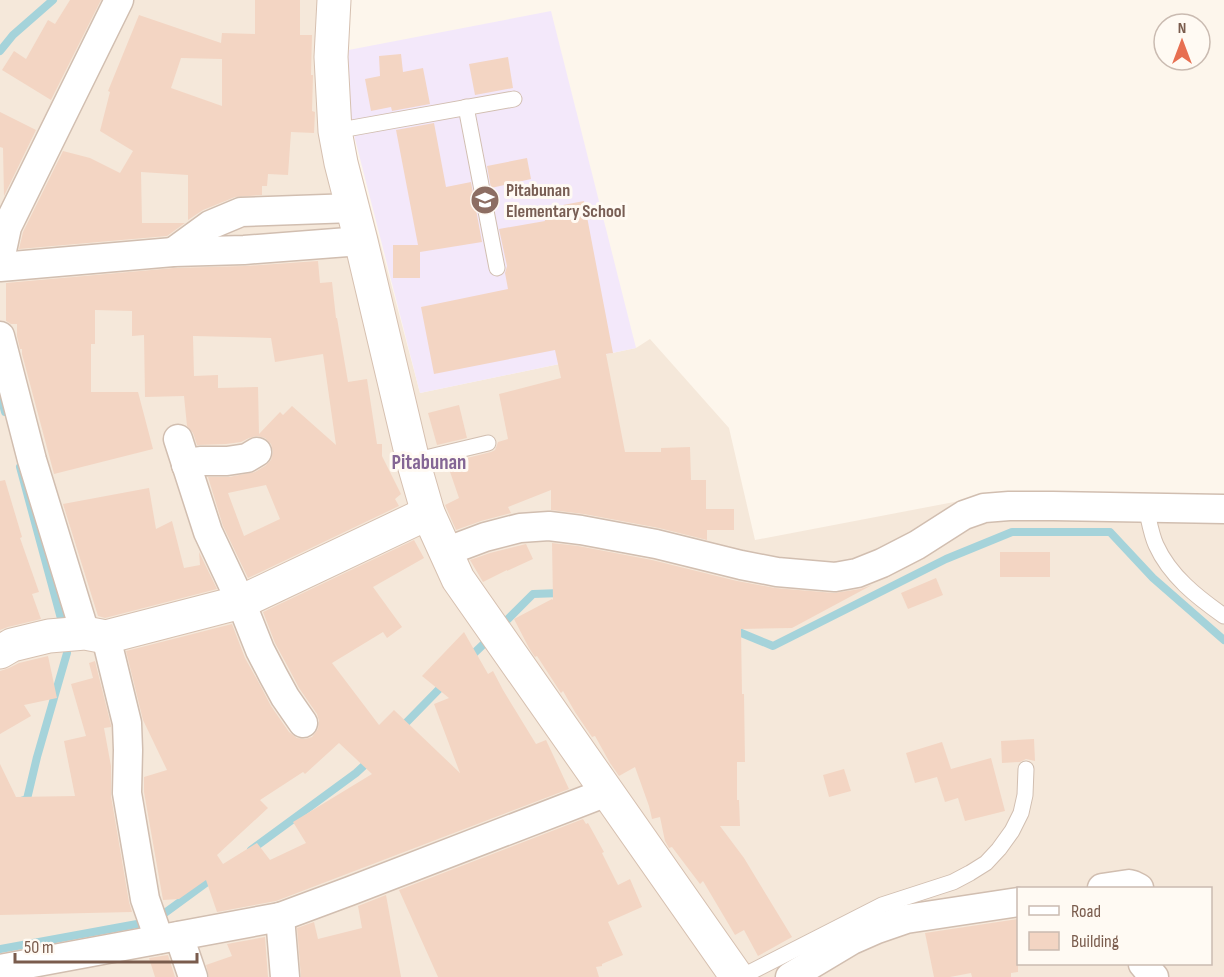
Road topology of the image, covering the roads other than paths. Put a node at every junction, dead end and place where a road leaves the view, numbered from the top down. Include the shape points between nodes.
1 (119, 0) edge
2 (334, 0) edge
3 (514, 99) dead end
4 (466, 107) junction
5 (335, 131) junction
6 (353, 208) junction
7 (3, 226) edge
8 (362, 241) junction
9 (173, 252) junction
10 (0, 260) edge
11 (0, 267) edge
12 (497, 267) dead end
13 (0, 336) edge
14 (488, 443) dead end
15 (257, 452) dead end
16 (413, 461) junction
17 (1146, 508) junction
18 (1224, 509) edge
19 (428, 513) junction
20 (451, 566) junction
21 (241, 602) junction
22 (1224, 616) edge
23 (77, 635) junction
24 (0, 652) edge
25 (303, 723) dead end
26 (1026, 769) dead end
27 (607, 792) junction
28 (1109, 887) edge
29 (1137, 887) edge
30 (1017, 902) edge
31 (280, 917) junction
32 (164, 934) junction
33 (1145, 965) edge
34 (12, 970) edge
35 (193, 977) edge
36 (285, 977) edge
37 (739, 977) edge
38 (790, 977) edge
39 (1154, 977) edge

1 - 7 street
2 - 5 street via 331,57
3 - 4 lane
4 - 5 lane
4 - 12 lane
5 - 6 street
6 - 8 street
6 - 9 street via 242,212 210,225
7 - 10 street
8 - 9 street
8 - 16 street
9 - 11 street
13 - 23 street
14 - 16 lane
15 - 21 street via 227,461 200,461 182,452 208,532
16 - 19 street
17 - 18 street
17 - 20 street via 984,508 964,515 882,563 835,576 777,572 656,544 549,526 485,537
17 - 22 lane via 1155,544 1176,577
19 - 20 street
19 - 21 street
20 - 27 street
21 - 23 street
21 - 25 street via 273,675
23 - 24 street via 12,645
23 - 32 street via 127,723 127,793 145,900
26 - 37 lane via 1021,813 986,863 953,882 882,905
27 - 31 street
27 - 37 street
28 - 29 street
30 - 38 street via 906,919 852,940
31 - 32 street
31 - 36 street
32 - 34 street
32 - 35 street
33 - 39 street

